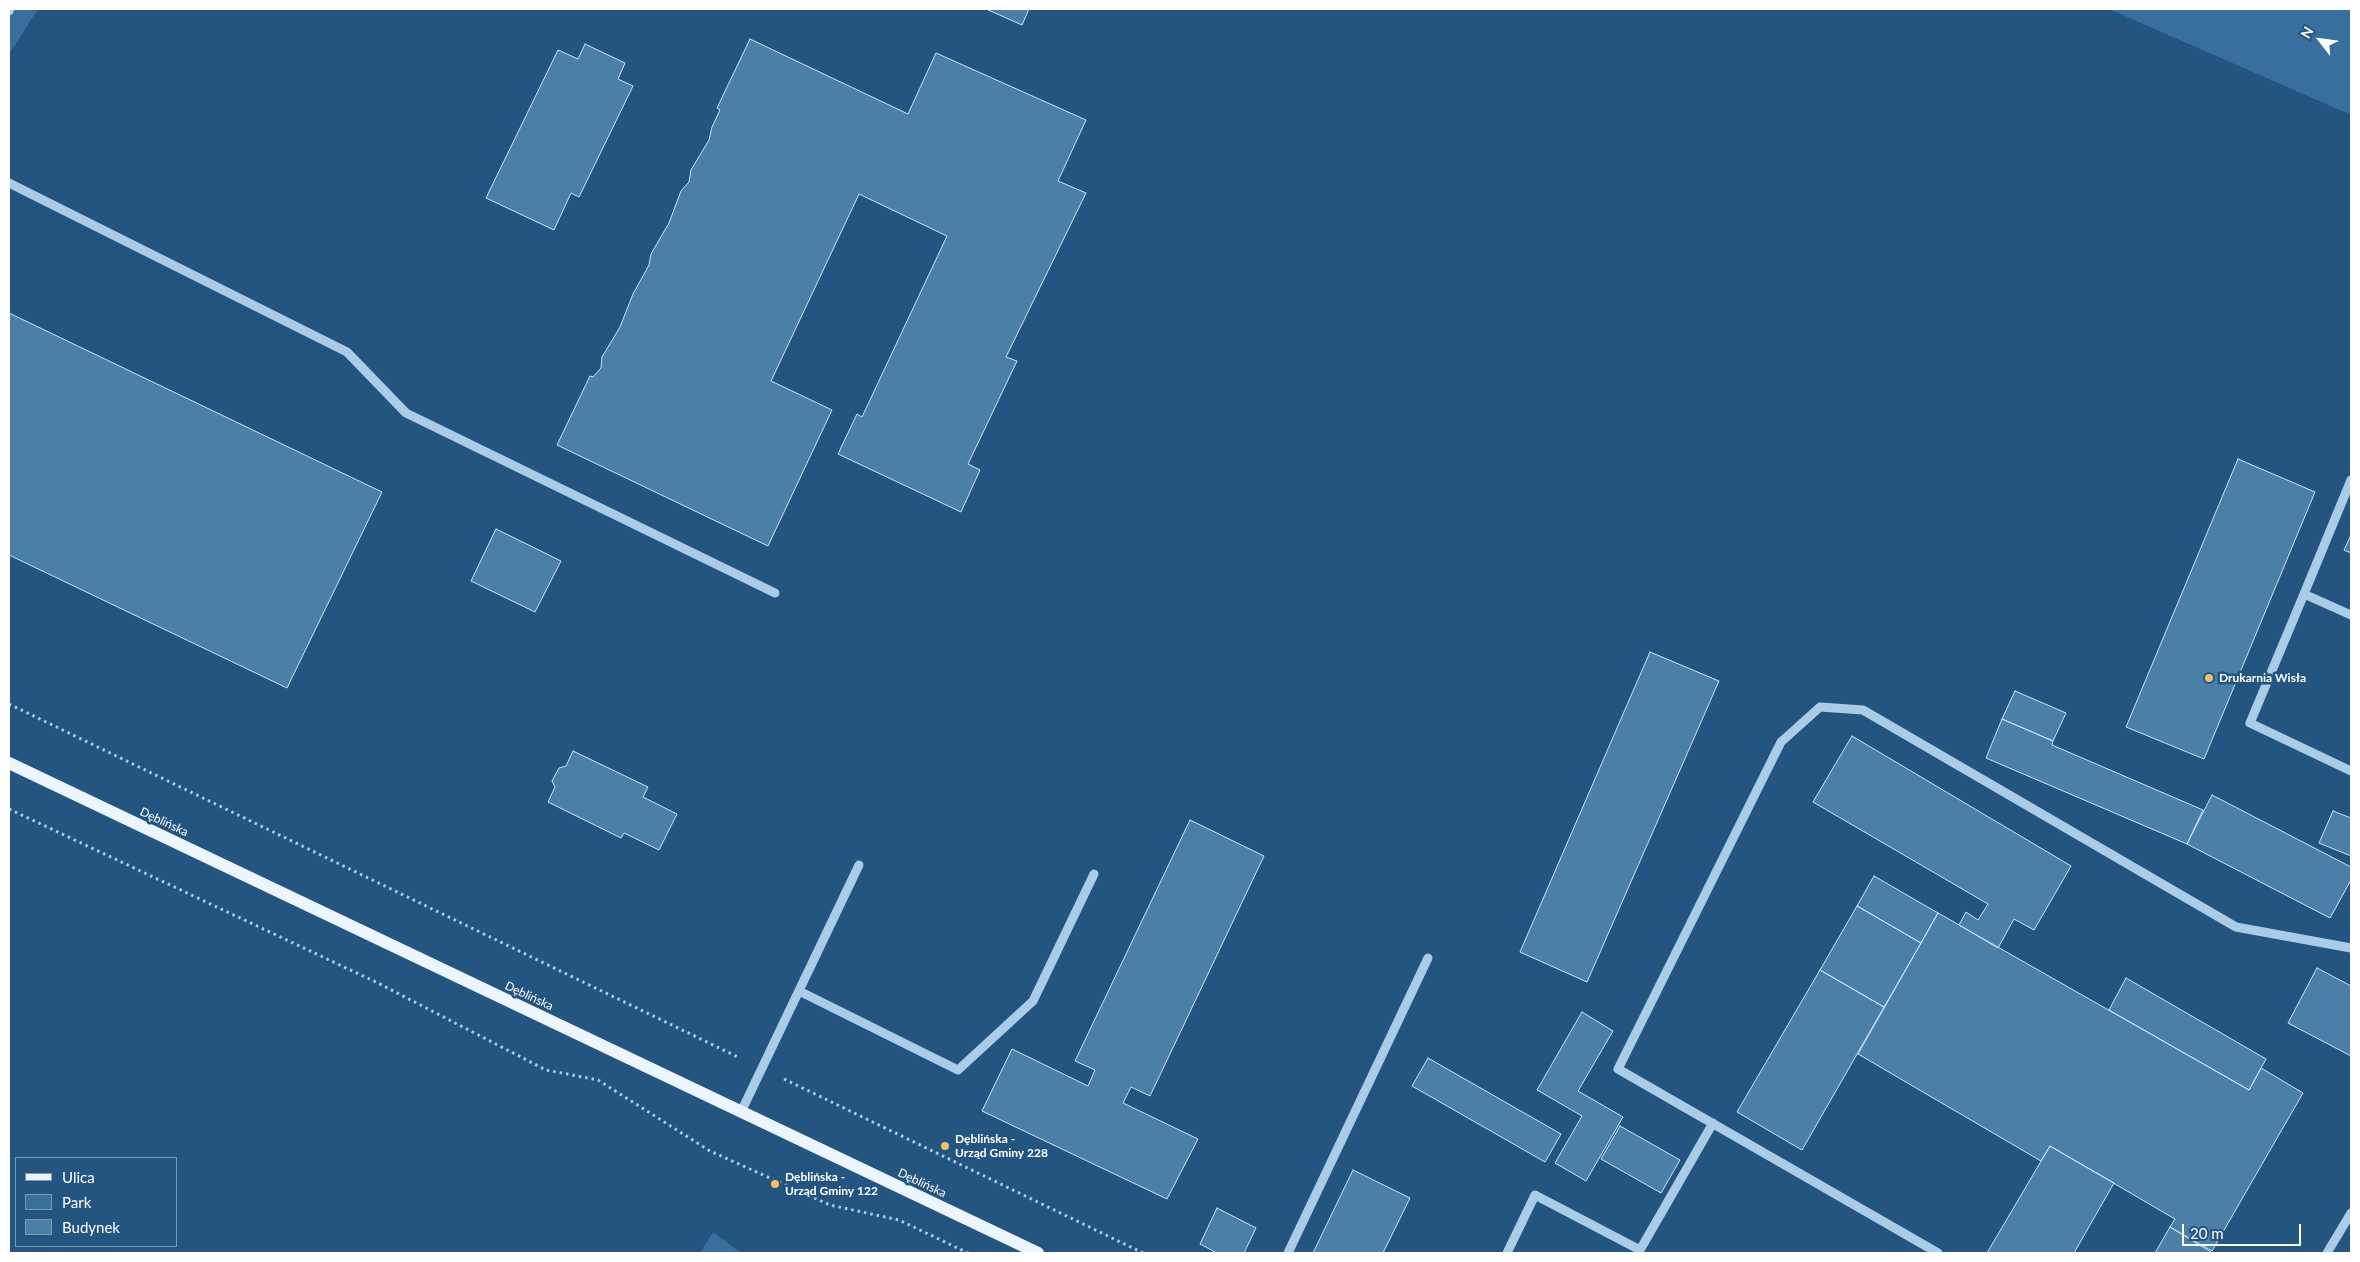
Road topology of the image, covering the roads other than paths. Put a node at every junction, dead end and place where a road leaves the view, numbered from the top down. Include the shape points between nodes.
1 (9, 183) edge
2 (2351, 480) edge
3 (775, 593) dead end
4 (2304, 594) junction
5 (2351, 615) edge
6 (9, 763) edge
7 (2351, 771) edge
8 (859, 865) dead end
9 (1094, 874) dead end
10 (2351, 948) edge
11 (1428, 958) dead end
12 (799, 991) junction
13 (741, 1112) junction
14 (1712, 1123) junction
15 (2351, 1213) edge
16 (1038, 1253) edge
17 (1288, 1253) edge
18 (1507, 1253) edge
19 (1938, 1253) edge
20 (2327, 1253) edge

1 - 3 lane via 347,352 406,413
2 - 4 lane
4 - 5 lane
4 - 7 lane via 2250,723
6 - 13 main road, Dęblińska
8 - 12 lane
9 - 12 lane via 1033,1001 958,1070
10 - 14 lane via 2236,927 1863,710 1820,707 1781,742 1618,1068
11 - 17 lane
12 - 13 lane
13 - 16 main road, Dęblińska
14 - 18 lane via 1640,1250 1535,1195
14 - 19 lane
15 - 20 lane

